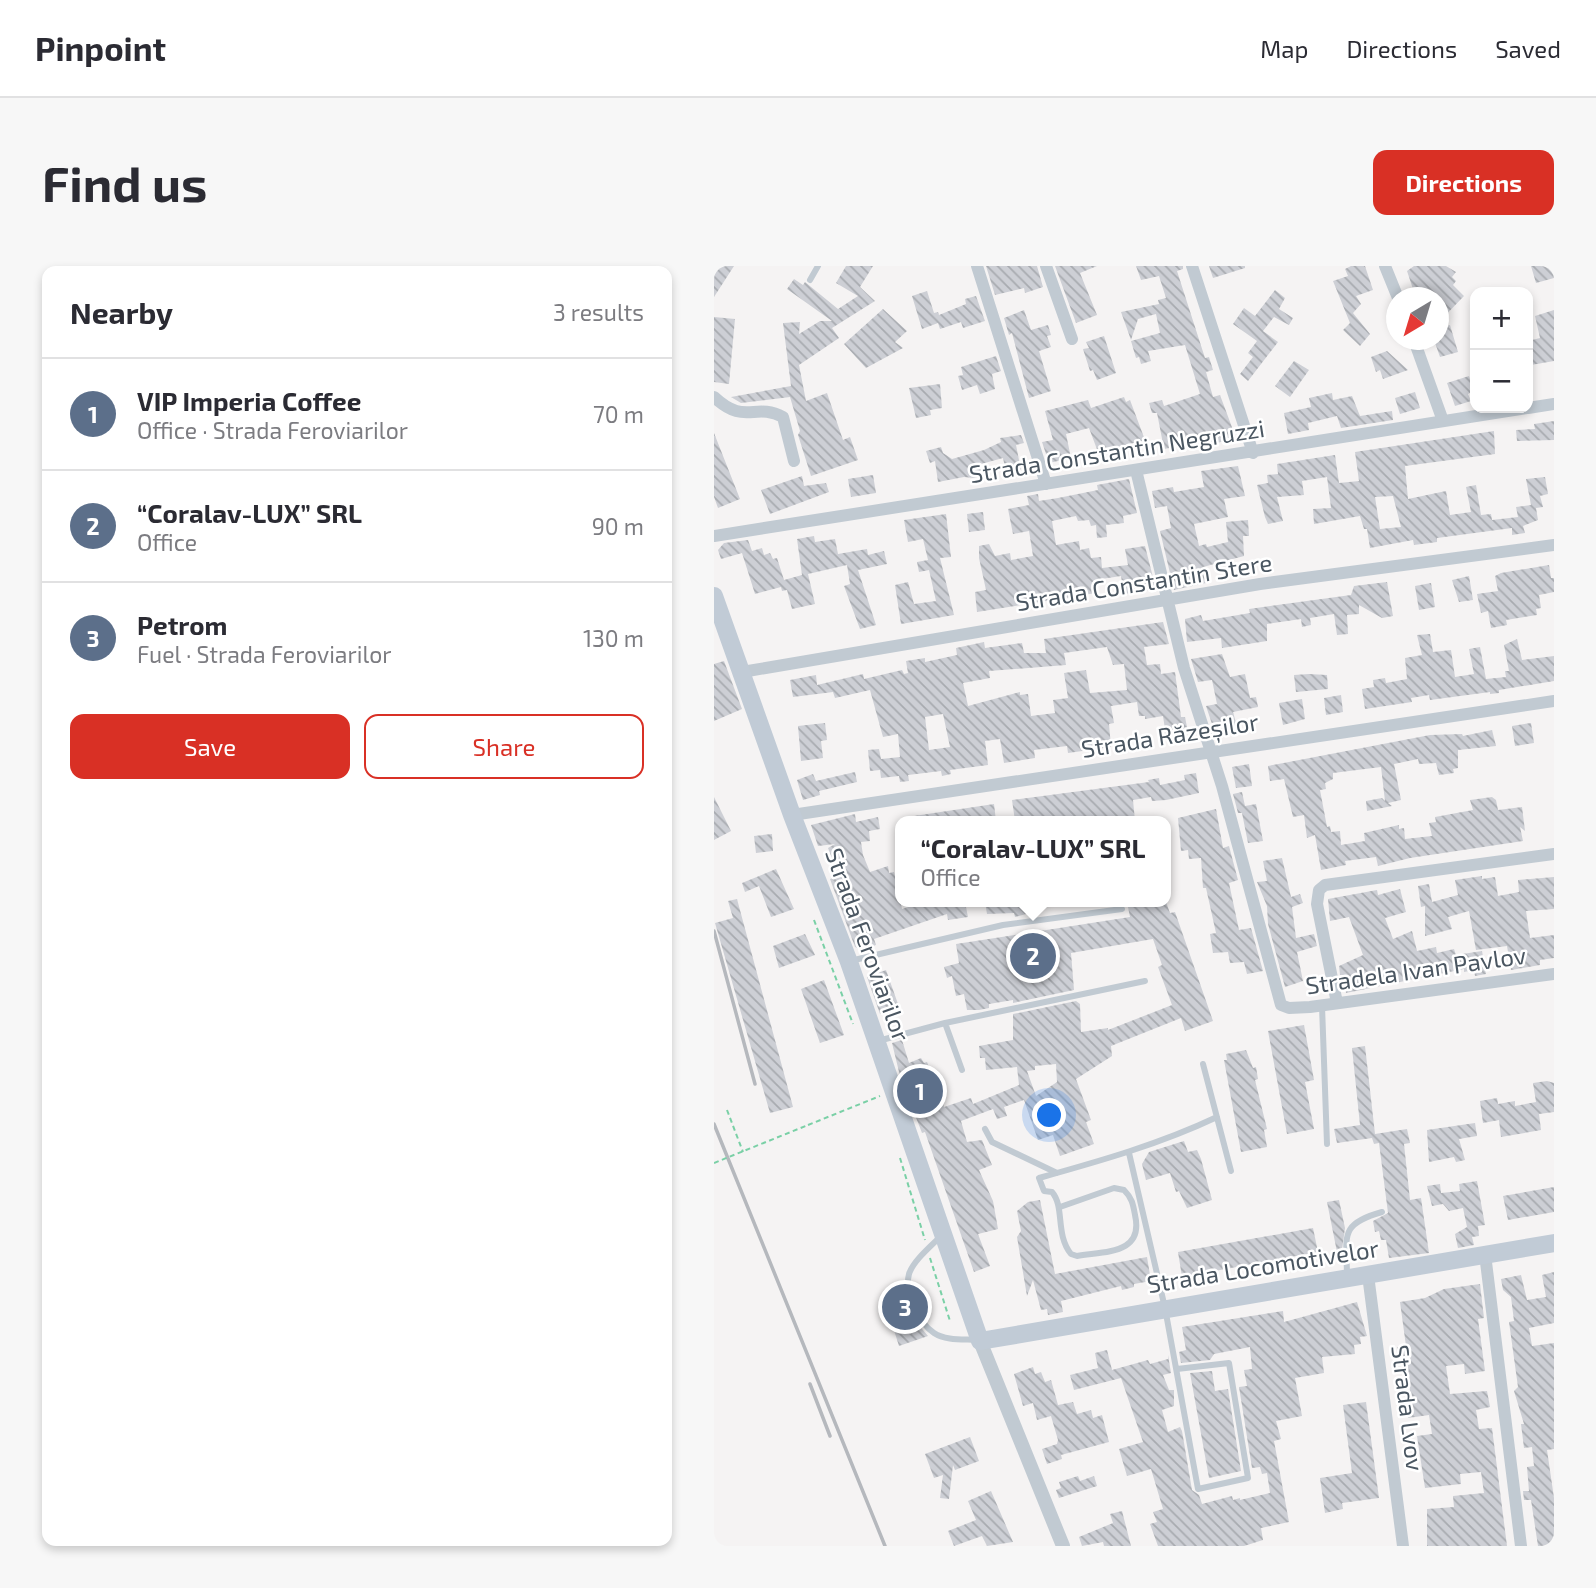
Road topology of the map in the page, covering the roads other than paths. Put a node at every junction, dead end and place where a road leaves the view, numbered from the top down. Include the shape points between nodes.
1 (818, 266) edge
2 (977, 266) edge
3 (1046, 266) edge
4 (1192, 266) edge
5 (1385, 266) edge
6 (810, 280) dead end
7 (1394, 287) edge
8 (1072, 339) dead end
9 (1418, 350) edge
10 (714, 397) edge
11 (1554, 404) edge
12 (1533, 407) edge
13 (1495, 413) edge
14 (1443, 421) junction
15 (1253, 453) junction
16 (794, 461) dead end
17 (1136, 470) junction
18 (1046, 484) junction
19 (714, 536) edge
20 (1554, 545) edge
21 (714, 596) edge
22 (1168, 599) junction
23 (742, 672) junction
24 (1554, 701) edge
25 (1210, 750) junction
26 (792, 815) junction
27 (1554, 854) edge
28 (1122, 909) dead end
29 (849, 961) junction
30 (1554, 974) edge
31 (1145, 981) dead end
32 (1337, 1003) junction
33 (1322, 1006) junction
34 (945, 1023) junction
35 (876, 1042) junction
36 (1203, 1064) dead end
37 (962, 1070) dead end
38 (1217, 1117) junction
39 (985, 1129) dead end
40 (1327, 1144) dead end
41 (1129, 1153) junction
42 (1231, 1171) dead end
43 (1057, 1173) junction
44 (1060, 1207) junction
45 (1382, 1212) dead end
46 (942, 1235) junction
47 (1554, 1243) edge
48 (1485, 1254) junction
49 (1368, 1275) junction
50 (1347, 1279) junction
51 (1166, 1308) junction
52 (980, 1340) junction
53 (1177, 1369) junction
54 (1063, 1546) edge
55 (1403, 1546) edge
56 (1521, 1546) edge

1 - 6 lane
2 - 18 street
3 - 8 street
4 - 15 street
5 - 7 street
9 - 14 street
10 - 16 street via 740,414 767,412 783,417
11 - 12 street, Strada Constantin Negruzzi
13 - 14 street, Strada Constantin Negruzzi
14 - 15 street, Strada Constantin Negruzzi
15 - 17 street, Strada Constantin Negruzzi
17 - 18 street, Strada Constantin Negruzzi
17 - 22 street
18 - 19 street, Strada Constantin Negruzzi
20 - 22 street, Strada Constantin Stere
21 - 23 main road, Strada Feroviarilor
22 - 23 street, Strada Constantin Stere
22 - 25 street
23 - 26 main road, Strada Feroviarilor
24 - 25 street, Strada Răzeșilor
25 - 26 street, Strada Răzeșilor
25 - 33 street, Stradela Ivan Pavlov via 1274,986 1284,1007
26 - 29 main road, Strada Feroviarilor
27 - 32 street via 1325,885 1317,904
28 - 29 lane via 1003,925
29 - 35 main road, Strada Feroviarilor
30 - 32 street, Stradela Ivan Pavlov
31 - 34 lane
32 - 33 street, Stradela Ivan Pavlov
33 - 40 lane
34 - 35 lane
34 - 37 lane
35 - 46 main road, Strada Feroviarilor
36 - 38 lane
38 - 41 lane
38 - 42 lane
39 - 43 lane via 992,1142
41 - 43 lane
41 - 51 lane
43 - 44 lane via 1039,1178 1044,1191 1052,1192
44 - 44 lane via 1114,1188 1124,1190 1132,1198 1138,1230 1124,1248 1077,1256 1067,1249 1057,1218
45 - 50 lane via 1359,1218 1347,1232
46 - 52 main road, Strada Feroviarilor
46 - 52 lane via 909,1273 909,1294 920,1318 934,1333 948,1339
47 - 48 main road, Strada Locomotivelor
48 - 49 main road, Strada Locomotivelor
48 - 56 street
49 - 50 main road, Strada Locomotivelor
49 - 55 street, Strada Lvov
50 - 51 main road, Strada Locomotivelor
51 - 52 main road, Strada Locomotivelor
51 - 53 lane
52 - 54 street, Strada Feroviarilor
53 - 53 lane via 1229,1363 1248,1478 1198,1489

